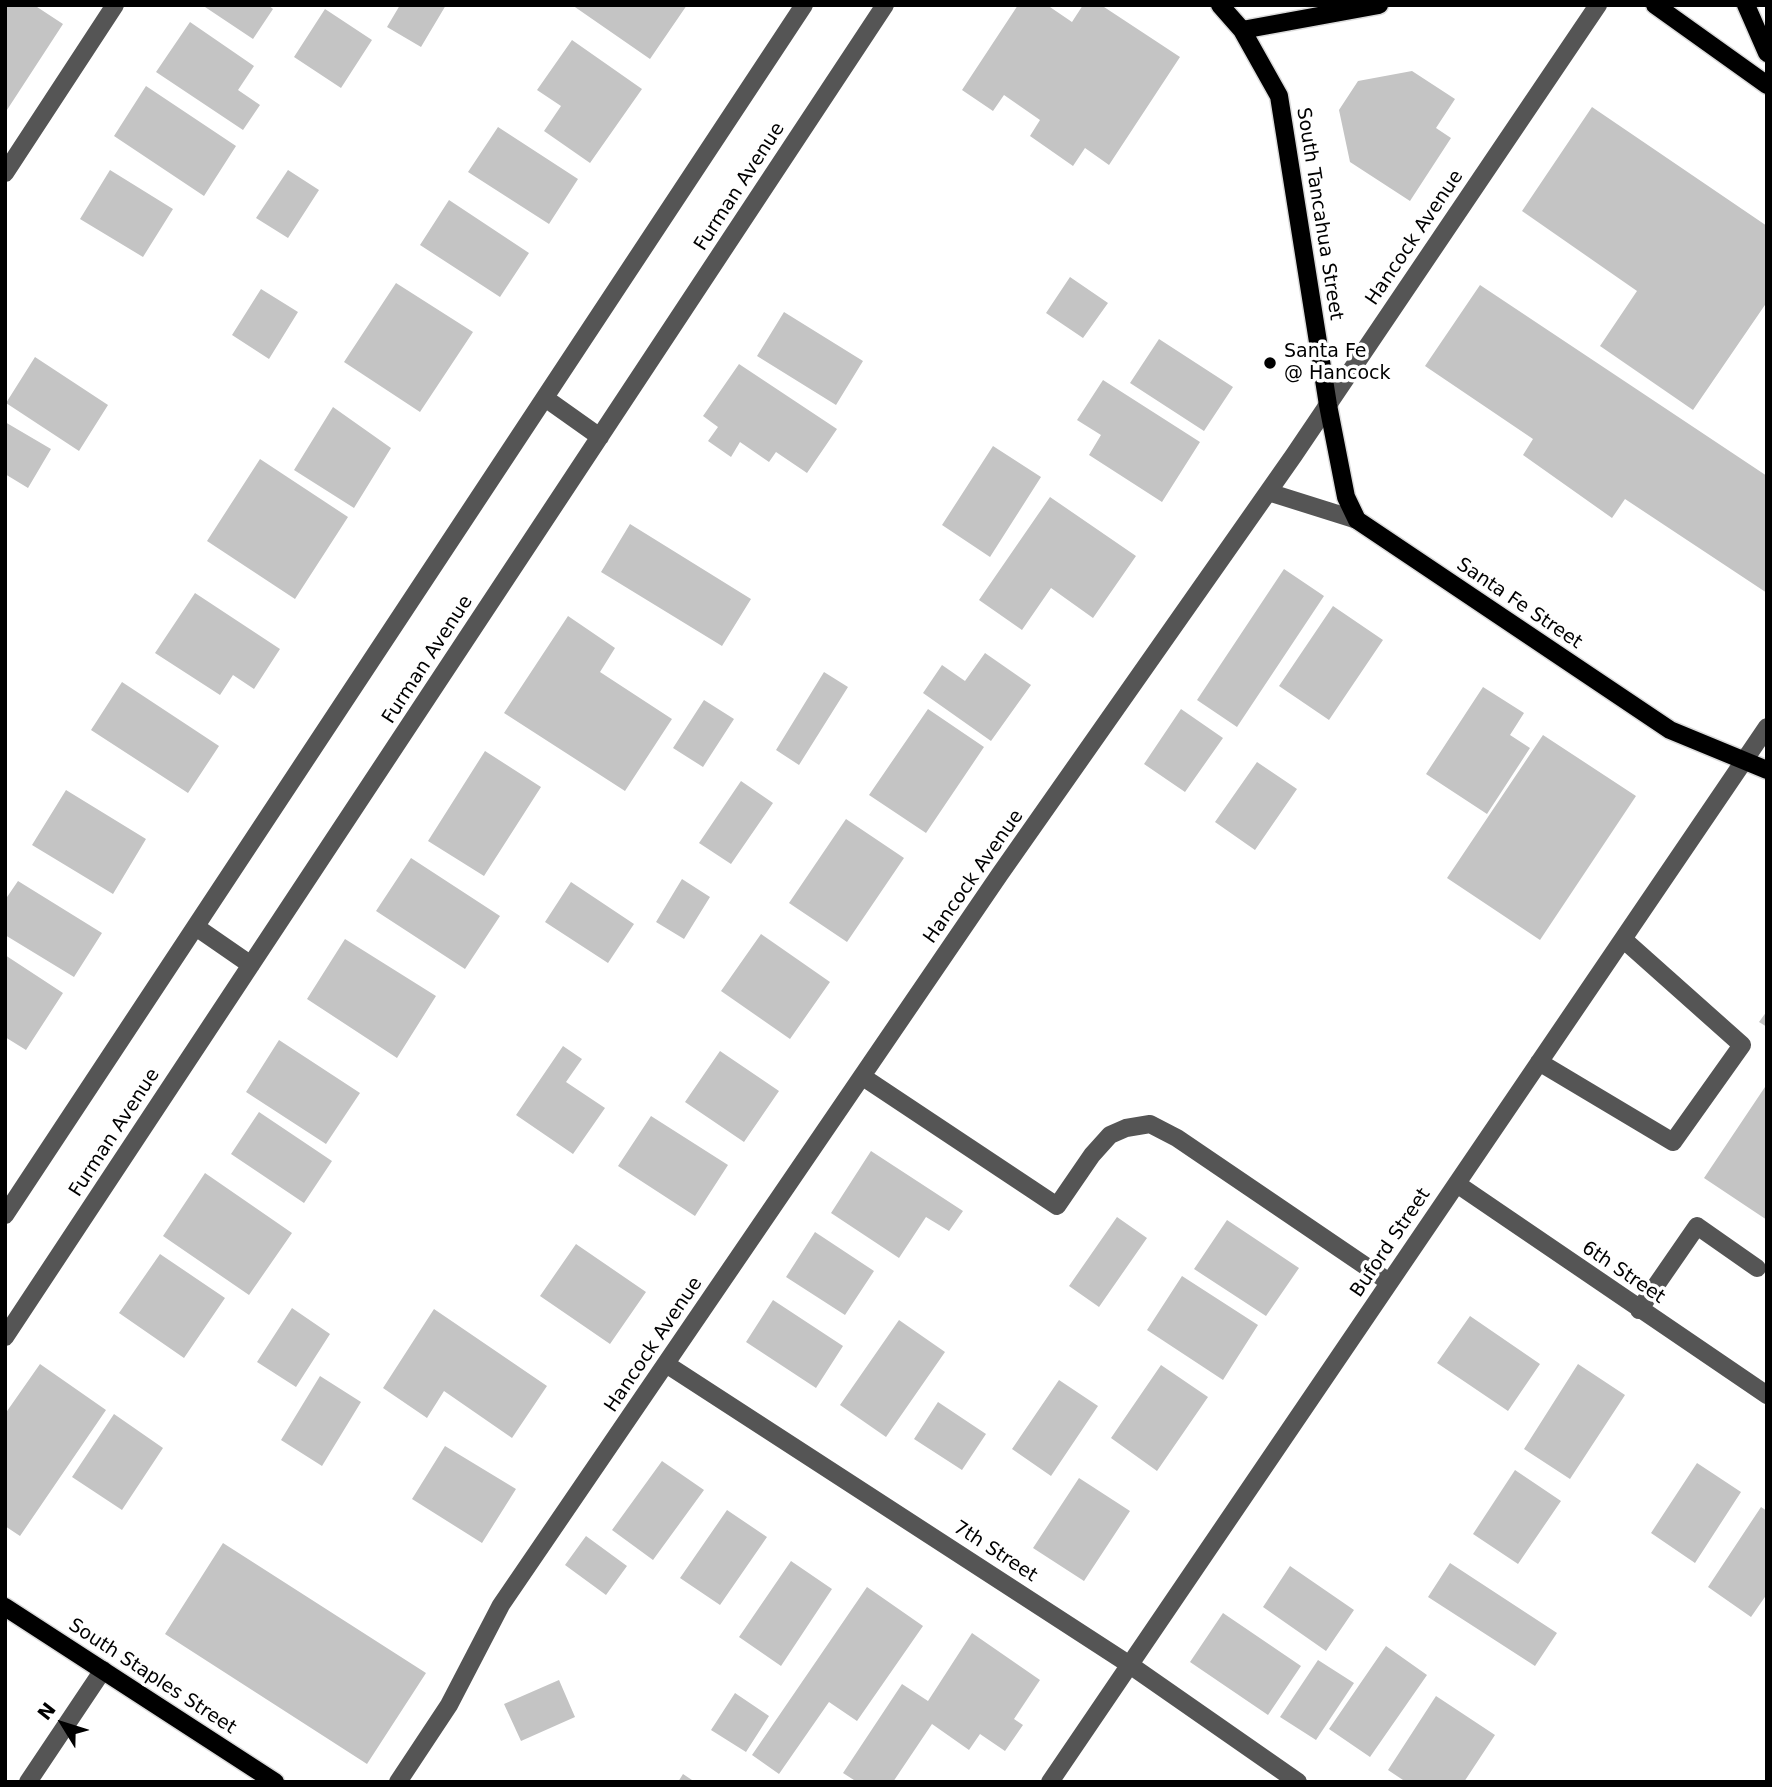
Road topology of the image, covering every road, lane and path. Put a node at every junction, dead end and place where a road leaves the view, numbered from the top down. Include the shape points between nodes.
1 (115, 5) edge
2 (804, 5) edge
3 (885, 5) edge
4 (1220, 5) edge
5 (1379, 5) edge
6 (1598, 5) edge
7 (1655, 5) edge
8 (1745, 5) edge
9 (1242, 30) junction
10 (1767, 53) edge
11 (1767, 85) edge
12 (5, 173) edge
13 (545, 398) junction
14 (1328, 405) junction
15 (600, 437) junction
16 (1268, 492) junction
17 (1357, 520) junction
18 (1767, 727) edge
19 (1743, 762) junction
20 (1767, 770) edge
21 (195, 927) junction
22 (1623, 939) junction
23 (251, 965) junction
24 (1539, 1062) junction
25 (863, 1077) junction
26 (1457, 1184) junction
27 (5, 1216) edge
28 (1757, 1268) dead end
29 (1389, 1282) junction
30 (1639, 1310) junction
31 (5, 1337) edge
32 (666, 1364) junction
33 (1767, 1395) edge
34 (5, 1607) edge
35 (1130, 1665) junction
36 (103, 1670) junction
37 (28, 1782) edge
38 (275, 1782) edge
39 (398, 1782) edge
40 (1050, 1782) edge
41 (1297, 1782) edge

1 - 12 street
2 - 13 street
3 - 15 street, Furman Avenue
4 - 9 main road, South Tancahua Street
5 - 9 main road
6 - 14 street, Hancock Avenue
7 - 11 main road
8 - 10 main road
9 - 14 main road, South Tancahua Street via 1279,96
13 - 15 street
13 - 21 street
14 - 16 street, Hancock Avenue
14 - 17 main road via 1346,497
15 - 23 street, Furman Avenue
16 - 17 street
16 - 25 street, Hancock Avenue
17 - 19 main road, Santa Fe Street via 1670,730
18 - 19 street, Buford Street
19 - 20 main road, Santa Fe Street
19 - 22 street, Buford Street
21 - 23 street
21 - 27 street
22 - 24 street, Buford Street
22 - 24 street via 1742,1045 1673,1142
23 - 31 street, Furman Avenue
24 - 26 street, Buford Street
25 - 29 street via 1057,1206 1110,1135 1150,1124
25 - 32 street, Hancock Avenue
26 - 29 street, Buford Street
26 - 30 street, 6th Street
28 - 30 street via 1697,1226
29 - 35 street, Buford Street
30 - 33 street, 6th Street
32 - 35 street, 7th Street
32 - 39 street, Hancock Avenue via 501,1605 449,1705
34 - 36 main road, South Staples Street
35 - 40 street, Buford Street
35 - 41 street, 7th Street
36 - 37 street
36 - 38 main road, South Staples Street

